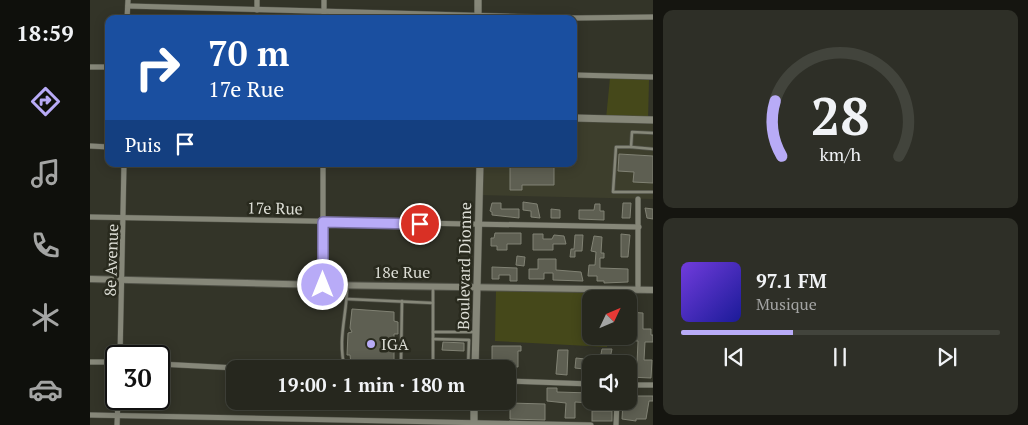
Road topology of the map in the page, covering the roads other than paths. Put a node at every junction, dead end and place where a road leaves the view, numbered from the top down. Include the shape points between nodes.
1 (191, 0) edge
2 (257, 0) edge
3 (324, 0) edge
4 (478, 0) edge
5 (128, 3) edge
6 (191, 7) junction
7 (257, 10) junction
8 (324, 12) junction
9 (416, 15) edge
10 (478, 15) edge
11 (653, 17) edge
12 (577, 18) edge
13 (90, 66) edge
14 (105, 67) edge
15 (577, 75) edge
16 (653, 77) edge
17 (577, 118) edge
18 (653, 120) edge
19 (653, 133) edge
20 (90, 146) edge
21 (105, 147) edge
22 (631, 147) junction
23 (653, 148) edge
24 (124, 167) edge
25 (323, 167) edge
26 (480, 167) edge
27 (653, 192) edge
28 (638, 199) dead end
29 (90, 217) edge
30 (125, 218) junction
31 (323, 222) junction
32 (479, 224) junction
33 (639, 227) junction
34 (90, 279) edge
35 (123, 280) junction
36 (323, 285) junction
37 (347, 286) junction
38 (434, 286) junction
39 (478, 287) junction
40 (638, 290) junction
41 (653, 290) edge
42 (347, 299) junction
43 (402, 301) junction
44 (433, 303) junction
45 (433, 332) junction
46 (476, 332) junction
47 (433, 339) junction
48 (120, 345) edge
49 (344, 360) edge
50 (401, 360) edge
51 (433, 360) edge
52 (468, 360) edge
53 (475, 360) edge
54 (90, 362) edge
55 (105, 362) edge
56 (170, 365) edge
57 (226, 367) edge
58 (516, 381) edge
59 (582, 384) edge
60 (637, 385) edge
61 (653, 385) edge
62 (118, 410) edge
63 (474, 410) edge
64 (617, 410) edge
65 (90, 415) edge
66 (118, 416) junction
67 (474, 424) edge
68 (117, 425) edge
69 (590, 425) edge
70 (616, 425) edge

1 - 6 street
2 - 7 street
3 - 8 street
4 - 10 main road
5 - 6 street
6 - 7 street
7 - 8 street
8 - 9 street
11 - 12 street
13 - 14 street
15 - 16 street
17 - 18 main road
19 - 22 lane via 632,132
20 - 21 street
22 - 23 lane
22 - 27 lane via 616,147 613,192
24 - 30 street, 8e Avenue
25 - 31 street
26 - 32 main road, Boulevard Dionne
28 - 33 street
29 - 30 street, 17e Rue
30 - 31 street, 17e Rue
30 - 35 street, 8e Avenue
31 - 32 street, 17e Rue
31 - 36 street
32 - 33 street, 17e Rue
32 - 39 main road, Boulevard Dionne
33 - 40 street
34 - 35 street, 18e Rue
35 - 36 street, 18e Rue
35 - 48 street, 8e Avenue
36 - 37 street, 18e Rue
37 - 38 street, 18e Rue
37 - 42 lane
38 - 39 street, 18e Rue
38 - 44 lane
39 - 40 street, 18e Rue
39 - 46 main road, Boulevard Dionne
40 - 41 street, 18e Rue
42 - 43 lane
42 - 49 lane via 341,335
43 - 44 lane
43 - 50 lane
44 - 45 lane
45 - 46 lane
45 - 47 lane
46 - 53 main road, Boulevard Dionne
47 - 51 lane
47 - 52 lane via 469,340
54 - 55 street
56 - 57 street
58 - 59 street
60 - 61 street
62 - 66 street
63 - 67 main road
64 - 70 street
65 - 66 street
66 - 67 street
66 - 68 street
67 - 69 street

